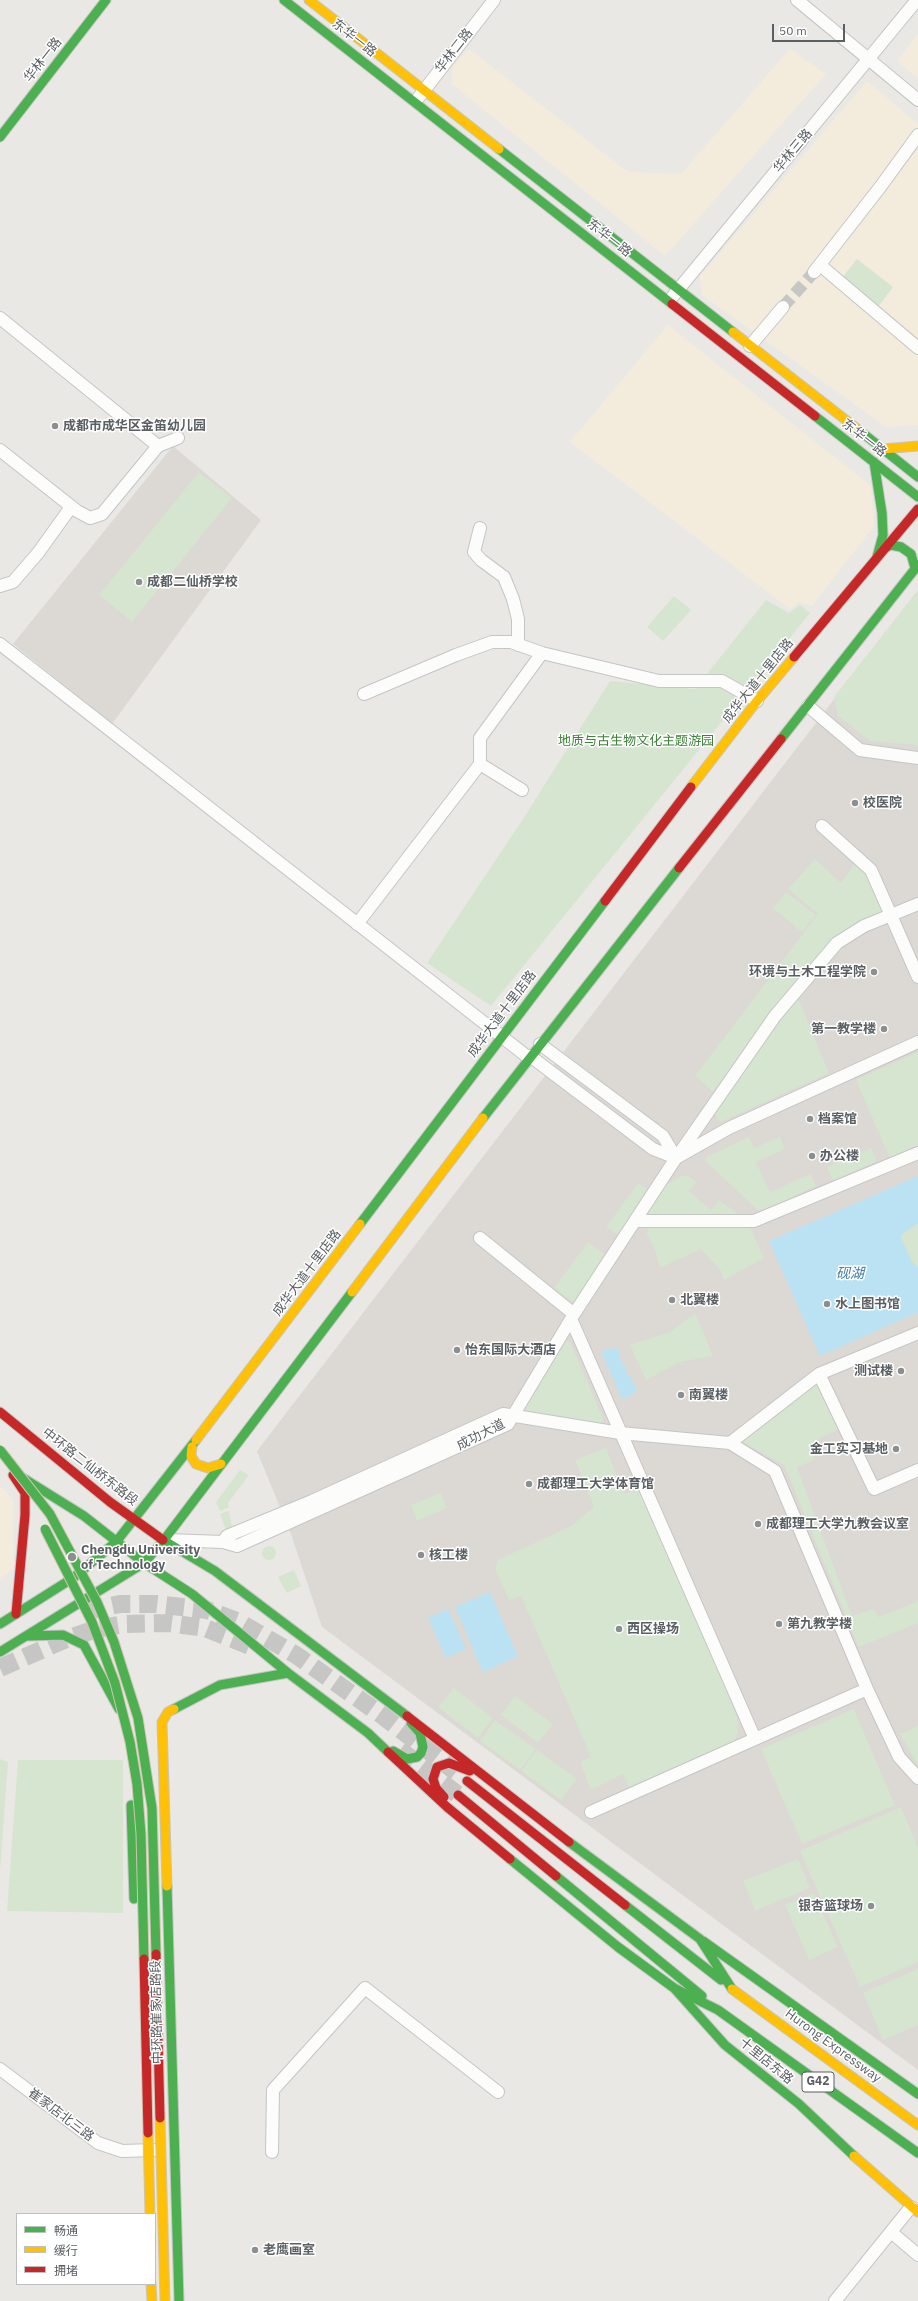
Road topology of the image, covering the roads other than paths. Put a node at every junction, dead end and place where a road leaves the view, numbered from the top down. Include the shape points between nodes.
1 (106, 0) edge
2 (284, 0) edge
3 (309, 0) edge
4 (494, 0) edge
5 (796, 0) edge
6 (917, 0) edge
7 (870, 59) junction
8 (424, 90) junction
9 (918, 100) edge
10 (415, 102) junction
11 (918, 135) edge
12 (0, 136) edge
13 (678, 289) junction
14 (669, 302) junction
15 (783, 307) tunnel mouth
16 (0, 318) edge
17 (750, 346) junction
18 (918, 348) edge
19 (178, 438) dead end
20 (158, 446) junction
21 (918, 446) edge
22 (883, 449) junction
23 (0, 450) edge
24 (874, 462) junction
25 (918, 477) edge
26 (918, 497) edge
27 (72, 507) junction
28 (918, 509) edge
29 (480, 528) dead end
30 (885, 548) junction
31 (877, 556) junction
32 (917, 566) edge
33 (0, 586) edge
34 (0, 644) edge
35 (518, 645) junction
36 (542, 653) junction
37 (364, 694) dead end
38 (757, 701) junction
39 (808, 706) junction
40 (918, 758) edge
41 (480, 764) junction
42 (522, 790) dead end
43 (822, 826) dead end
44 (918, 904) edge
45 (890, 915) junction
46 (357, 924) junction
47 (918, 977) edge
48 (500, 1037) junction
49 (918, 1042) edge
50 (540, 1044) junction
51 (530, 1057) junction
52 (918, 1153) edge
53 (676, 1158) junction
54 (635, 1221) junction
55 (480, 1238) dead end
56 (572, 1316) junction
57 (918, 1333) edge
58 (819, 1374) junction
59 (0, 1412) edge
60 (512, 1416) junction
61 (620, 1433) junction
62 (730, 1443) junction
63 (192, 1447) junction
64 (0, 1450) edge
65 (221, 1464) junction
66 (4, 1467) edge
67 (918, 1470) edge
68 (136, 1519) junction
69 (164, 1540) junction
70 (116, 1542) junction
71 (144, 1562) junction
72 (16, 1614) junction
73 (0, 1624) edge
74 (29, 1636) junction
75 (0, 1652) edge
76 (288, 1673) junction
77 (867, 1689) junction
78 (396, 1707) junction
79 (368, 1733) junction
80 (755, 1739) junction
81 (918, 1778) edge
82 (467, 1781) dead end
83 (498, 1786) junction
84 (458, 1795) tunnel mouth
85 (591, 1812) dead end
86 (467, 1823) junction
87 (700, 1939) junction
88 (674, 1988) junction
89 (732, 1989) junction
90 (718, 2010) junction
91 (0, 2069) edge
92 (498, 2092) dead end
93 (918, 2094) edge
94 (918, 2125) edge
95 (174, 2148) junction
96 (141, 2151) junction
97 (272, 2152) dead end
98 (918, 2153) edge
99 (916, 2206) edge
100 (142, 2213) edge
101 (150, 2213) edge
102 (891, 2232) junction
103 (918, 2255) edge
104 (142, 2285) edge
105 (151, 2285) edge
106 (142, 2295) dead end
107 (152, 2301) edge
108 (165, 2301) edge
109 (179, 2301) edge
110 (835, 2301) edge

1 - 12 main road, 华林一路
2 - 10 main road, 东华一路
3 - 8 main road, 东华一路
4 - 8 street, 华林二路
5 - 7 street
6 - 7 street, 华林三路
7 - 9 street
7 - 13 street, 华林三路
8 - 10 street, 华林二路
8 - 13 main road, 东华一路
10 - 14 main road, 东华一路
11 - 18 street via 817,268
13 - 14 street, 华林三路
13 - 17 main road, 东华一路
14 - 24 main road, 东华一路
15 - 17 street
16 - 20 street
17 - 22 main road, 东华一路
19 - 20 street
20 - 27 street via 102,514 90,518
21 - 22 main road
22 - 25 main road, 东华一路
23 - 27 street
24 - 26 main road, 东华一路
24 - 31 main road via 883,535
27 - 33 street via 13,582
28 - 30 main road, 成华大道十里店路
29 - 35 street via 474,552 504,577 518,620
30 - 31 main road, 成华大道十里店路
30 - 32 main road via 891,545 901,546 910,554
31 - 38 main road, 成华大道十里店路
32 - 39 main road
34 - 46 street
35 - 36 street
35 - 37 street via 511,642 492,642
36 - 38 street via 659,681 722,682
36 - 41 street via 480,738
38 - 48 main road, 成华大道十里店路
39 - 40 street via 860,750
39 - 50 main road
41 - 42 street
41 - 46 street
43 - 45 street via 871,870
44 - 45 street
45 - 47 street
45 - 53 street via 864,926 838,943 775,1016
46 - 48 street
48 - 51 street
48 - 63 main road, 成华大道十里店路
49 - 53 street via 728,1128
50 - 51 main road
50 - 53 street via 663,1136
51 - 53 street via 653,1149
51 - 65 main road
52 - 54 street via 754,1221
53 - 54 street
54 - 56 street
55 - 56 street
56 - 60 street
56 - 61 street
57 - 58 street
58 - 62 street
58 - 67 street via 874,1488
59 - 68 main road, 中环路二仙桥东路段 via 110,1502
60 - 61 street, 成功大道
60 - 69 street, 成功大道 via 503,1414 312,1501 227,1536 223,1542
61 - 62 street, 成功大道
61 - 80 street
62 - 77 street via 775,1470
63 - 65 main road via 191,1456 196,1464 208,1468
63 - 68 main road, 成华大道十里店路
64 - 108 main road, bridge via 50,1514 97,1602 114,1642 138,1718 152,1808
65 - 69 main road
66 - 70 main road via 84,1516
66 - 72 main road via 25,1493
66 - 101 main road, bridge via 37,1516 92,1622 113,1676 128,1736 137,1784 141,1834
68 - 69 main road, 中环路二仙桥东路段
68 - 70 main road, 成华大道十里店路
69 - 71 main road
69 - 78 main road, 中环路二仙桥东路段 via 215,1571
70 - 71 main road
70 - 72 main road, 成华大道十里店路 via 73,1578
71 - 74 main road
71 - 76 main road via 192,1594
72 - 73 main road, 成华大道十里店路
74 - 75 main road
74 - 96 main road, 中环路崔家店路段 via 63,1635 84,1645 119,1706 126,1730 129,1752
76 - 79 main road
76 - 95 main road, 中环路崔家店路段 via 220,1685 168,1712 162,1722
77 - 80 street
77 - 81 street via 899,1757
78 - 79 main road via 420,1733 423,1747 417,1757 401,1757
78 - 83 main road
79 - 86 main road
80 - 85 street
82 - 89 main road, Hurong Expressway
83 - 86 main road via 449,1762 437,1767 433,1779 436,1788
83 - 87 main road
84 - 90 main road
86 - 88 main road via 618,1947
87 - 89 main road
87 - 93 main road
88 - 90 main road
88 - 99 main road, 十里店东路 via 725,2045 799,2104
89 - 94 main road, Hurong Expressway / G42
90 - 98 main road, G42
91 - 96 street, 崔家店北三路 via 98,2143 122,2151
92 - 97 street via 365,1988 273,2090
95 - 96 street, 崔家店北三路
95 - 109 main road, 中环路崔家店路段
96 - 100 main road, 中环路崔家店路段
99 - 102 street
102 - 103 street
102 - 110 street
104 - 106 main road
105 - 107 main road

